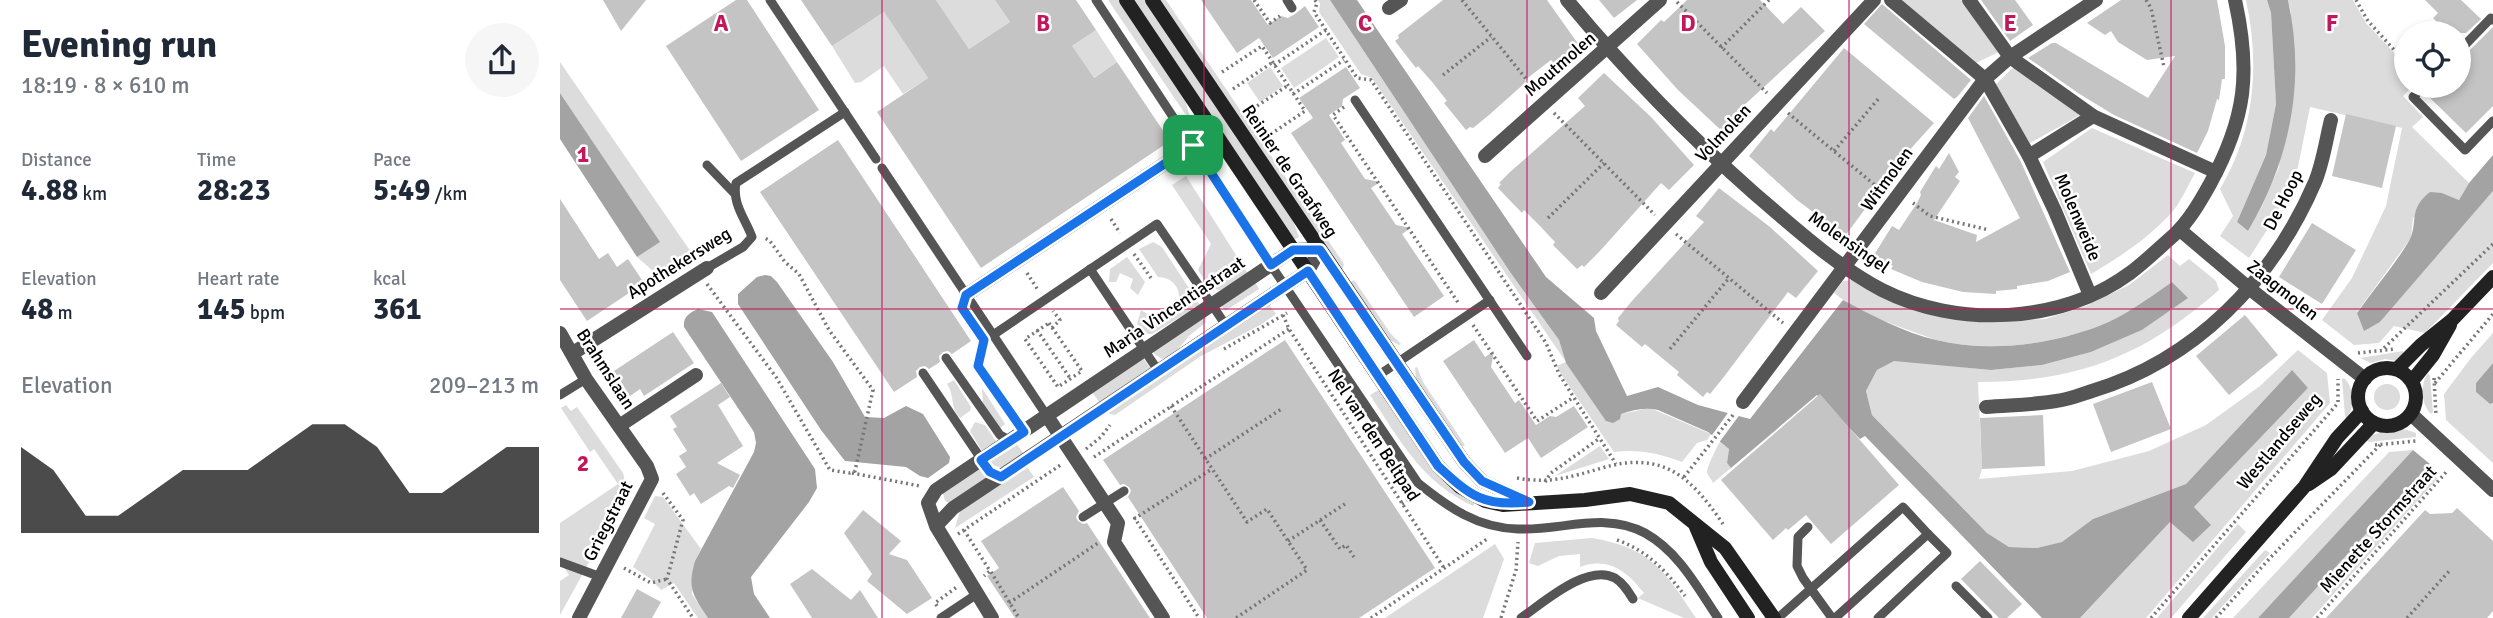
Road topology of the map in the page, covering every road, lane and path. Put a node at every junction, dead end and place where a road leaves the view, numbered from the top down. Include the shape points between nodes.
1 (770, 0) edge
2 (1096, 0) edge
3 (1126, 0) edge
4 (1152, 0) edge
5 (1315, 0) edge
6 (1462, 0) edge
7 (1567, 0) edge
8 (1660, 0) edge
9 (1769, 0) edge
10 (1874, 0) edge
11 (1891, 0) edge
12 (1969, 0) edge
13 (2096, 0) edge
14 (2146, 0) edge
15 (2235, 0) edge
16 (2356, 0) edge
17 (2493, 20) edge
18 (1326, 30) junction
19 (1492, 37) junction
20 (2471, 39) edge
21 (1721, 48) dead end
22 (1607, 49) junction
23 (2394, 50) edge
24 (2010, 57) junction
25 (1345, 60) junction
26 (1273, 64) junction
27 (2164, 67) dead end
28 (1222, 72) dead end
29 (1443, 75) dead end
30 (1985, 79) junction
31 (1288, 86) junction
32 (1375, 86) junction
33 (1233, 89) dead end
34 (1293, 94) junction
35 (1880, 97) dead end
36 (2414, 98) edge
37 (1355, 100) junction
38 (1545, 103) junction
39 (845, 112) junction
40 (1248, 112) dead end
41 (2093, 116) junction
42 (2331, 120) dead end
43 (2493, 121) edge
44 (1265, 138) dead end
45 (1193, 145) junction
46 (1834, 151) dead end
47 (1485, 156) dead end
48 (2029, 156) junction
49 (876, 159) dead end
50 (1604, 163) junction
51 (1721, 163) junction
52 (707, 165) dead end
53 (882, 168) dead end
54 (2216, 172) junction
55 (734, 193) junction
56 (1900, 194) junction
57 (1548, 218) dead end
58 (1664, 225) junction
59 (1989, 230) dead end
60 (2180, 230) junction
61 (752, 237) junction
62 (2493, 244) edge
63 (1293, 250) junction
64 (1320, 250) junction
65 (1271, 265) junction
66 (1846, 267) junction
67 (1090, 269) junction
68 (703, 271) junction
69 (1308, 271) junction
70 (2493, 277) edge
71 (1729, 278) junction
72 (1285, 286) junction
73 (2250, 289) junction
74 (1601, 293) dead end
75 (966, 295) junction
76 (2090, 295) junction
77 (1490, 300) junction
78 (1212, 305) junction
79 (1298, 305) junction
80 (2493, 314) edge
81 (1283, 315) junction
82 (1467, 316) junction
83 (2452, 320) junction
84 (1227, 327) junction
85 (1289, 329) junction
86 (1037, 330) junction
87 (560, 333) edge
88 (1795, 333) junction
89 (988, 337) junction
90 (1670, 349) dead end
91 (1144, 350) junction
92 (1218, 352) dead end
93 (573, 353) junction
94 (1527, 356) dead end
95 (946, 358) dead end
96 (1396, 364) junction
97 (2347, 365) junction
98 (2397, 369) junction
99 (1159, 372) junction
100 (923, 373) dead end
101 (696, 375) dead end
102 (1379, 375) junction
103 (586, 379) junction
104 (1070, 379) junction
105 (2365, 379) junction
106 (2412, 381) junction
107 (2435, 383) dead end
108 (560, 396) edge
109 (1574, 397) junction
110 (1743, 402) joint
111 (1171, 406) junction
112 (1986, 407) dead end
113 (1283, 408) dead end
114 (2362, 411) junction
115 (2411, 414) junction
116 (1047, 416) junction
117 (1119, 418) dead end
118 (2374, 422) junction
119 (619, 426) junction
120 (1024, 432) junction
121 (1061, 437) junction
122 (1600, 438) junction
123 (1009, 440) junction
124 (2381, 444) dead end
125 (1088, 447) junction
126 (1037, 453) junction
127 (1074, 457) junction
128 (1094, 457) junction
129 (2459, 458) junction
130 (1205, 459) junction
131 (981, 460) junction
132 (1100, 466) dead end
133 (1212, 470) junction
134 (1051, 471) junction
135 (850, 472) junction
136 (1001, 477) junction
137 (1684, 477) dead end
138 (652, 478) junction
139 (2305, 486) junction
140 (936, 490) junction
141 (2493, 490) edge
142 (1121, 493) joint
143 (1529, 502) junction
144 (1105, 503) junction
145 (1345, 503) dead end
146 (1419, 503) dead end
147 (1402, 504) junction
148 (1140, 515) dead end
149 (1083, 517) dead end
150 (1320, 520) junction
151 (1694, 522) junction
152 (936, 526) junction
153 (1808, 527) dead end
154 (964, 530) junction
155 (1927, 534) junction
156 (1476, 535) dead end
157 (1610, 538) dead end
158 (1287, 541) junction
159 (1508, 541) dead end
160 (946, 542) junction
161 (1100, 542) dead end
162 (1354, 557) dead end
163 (610, 560) junction
164 (560, 562) edge
165 (1444, 568) junction
166 (2451, 569) dead end
167 (990, 571) junction
168 (601, 578) junction
169 (951, 578) dead end
170 (667, 579) junction
171 (1956, 586) dead end
172 (1811, 589) junction
173 (983, 590) junction
174 (1633, 599) dead end
175 (1690, 602) dead end
176 (1009, 603) junction
177 (579, 618) edge
178 (693, 618) edge
179 (941, 618) edge
180 (992, 618) edge
181 (1019, 618) edge
182 (1163, 618) edge
183 (1199, 618) edge
184 (1236, 618) edge
185 (1371, 618) edge
186 (1501, 618) edge
187 (1521, 618) edge
188 (1717, 618) edge
189 (1748, 618) edge
190 (1776, 618) edge
191 (1834, 618) edge
192 (1878, 618) edge
193 (1987, 618) edge
194 (2151, 618) edge
195 (2189, 618) edge
196 (2216, 618) edge
197 (2317, 618) edge
198 (2407, 618) edge

1 - 39 lane
2 - 45 lane
3 - 63 main road, Reinier de Graafweg
4 - 64 main road, Reinier de Graafweg
5 - 18 path via 1314,12
6 - 19 path
7 - 22 street, Molensingel
8 - 22 street, Moutmolen
9 - 21 path
10 - 51 street, Volmolen
11 - 30 street, Molenweide
12 - 24 street
13 - 24 street
14 - 27 path
15 - 54 street, Molensingel via 2245,65 2242,104
16 - 23 path
17 - 20 lane
18 - 25 path
18 - 26 path
19 - 29 path
19 - 38 path
22 - 38 street, Moutmolen
22 - 51 street, Molensingel
24 - 30 street
24 - 41 street
25 - 32 path via 1357,78 1371,80
25 - 34 path
26 - 28 path via 1262,46
26 - 31 path
26 - 33 path
30 - 48 street, Molenweide
30 - 56 street, Witmolen
31 - 34 path
31 - 40 path
32 - 37 path
32 - 109 path via 1546,343
34 - 44 path via 1305,111
35 - 46 path
36 - 43 lane via 2465,149
37 - 77 lane
37 - 82 path via 1333,115
38 - 47 street, Moutmolen
38 - 50 path
39 - 49 lane
39 - 55 lane via 736,183
41 - 48 street
41 - 54 street
42 - 73 street, De Hoop via 2317,180 2293,229
45 - 65 lane
45 - 75 street
48 - 76 street, Molenweide
50 - 57 path
50 - 58 path
51 - 58 street, Volmolen
51 - 66 street, Molensingel
52 - 55 lane
53 - 75 lane
54 - 60 street, Molensingel
55 - 61 lane, Apothekersweg
56 - 59 path via 1930,216
56 - 66 street, Witmolen
58 - 71 path
58 - 74 street, Volmolen
60 - 73 street, Zaagmolen
60 - 76 street, Molensingel via 2129,274
61 - 68 lane, Apothekersweg
61 - 135 path via 762,236 770,242 799,274 829,330 873,390 857,467
62 - 97 path via 2383,350 2357,354
63 - 64 street
63 - 65 street, Maria Vincentiastraat
63 - 69 main road, Reinier de Graafweg
64 - 69 street
64 - 96 main road, Reinier de Graafweg
65 - 72 lane
65 - 78 street, Maria Vincentiastraat
66 - 76 street, Molensingel via 1882,290 1954,312 2030,313
66 - 88 street, Witmolen
67 - 78 lane via 1157,224
67 - 89 lane
67 - 91 lane
68 - 93 street, Apothekersweg
68 - 135 path via 776,377 830,470
69 - 72 street
69 - 102 main road, Reinier de Graafweg
70 - 83 main road
71 - 88 path
71 - 90 path
72 - 79 lane
72 - 84 street
73 - 97 street, Zaagmolen
73 - 112 street, De Hoop via 2211,327 2168,358 2119,383 2057,401
75 - 89 lane
77 - 82 lane
77 - 94 lane
78 - 84 lane
78 - 91 street, Maria Vincentiastraat
79 - 81 path
79 - 188 lane via 1418,483 1447,506 1474,520 1519,529 1592,522 1629,526 1673,554
80 - 107 path
81 - 85 path, Nel van den Beltpad
81 - 92 path
82 - 96 lane
82 - 109 path via 1537,421
83 - 98 main road
83 - 106 main road
84 - 99 street
85 - 111 path
85 - 147 path, Nel van den Beltpad
86 - 104 path
86 - 104 path via 1049,323 1082,370
86 - 104 path via 1025,339 1058,387
87 - 93 street, Brahmslaan
88 - 110 street, Witmolen
89 - 116 lane
89 - 120 path via 978,366
91 - 99 lane
91 - 116 street, Maria Vincentiastraat
93 - 103 street, Brahmslaan
95 - 123 lane via 1000,436
96 - 102 lane
96 - 143 main road, Reinier de Graafweg via 1475,475
97 - 105 street, Zaagmolen
97 - 194 path, Westlandseweg via 2337,380 2338,403
98 - 105 main road via 2379,369
98 - 106 main road
99 - 121 street
100 - 131 lane
101 - 119 street, Brahmslaan
102 - 143 main road, Reinier de Graafweg via 1438,466 1461,487 1503,505
103 - 108 lane
103 - 119 street, Brahmslaan
105 - 114 main road via 2359,391
106 - 115 main road via 2416,401
109 - 122 path
110 - 137 path
111 - 128 path
111 - 130 path
113 - 130 path
114 - 118 main road
114 - 139 main road via 2337,438
115 - 118 main road via 2398,424
115 - 129 street
116 - 120 street, Maria Vincentiastraat
116 - 121 street
117 - 125 path
118 - 139 main road via 2331,469
119 - 138 street, Brahmslaan
120 - 123 street, Maria Vincentiastraat
121 - 126 street
121 - 127 street
122 - 122 path via 1551,473 1545,482 1616,464
123 - 131 street, Maria Vincentiastraat
124 - 196 path
125 - 127 path
125 - 128 path
126 - 134 path
126 - 136 street
127 - 134 path
127 - 144 street
128 - 132 path
129 - 141 street
129 - 197 path, Mienette Stormstraat
130 - 133 path
131 - 136 lane
131 - 140 street, Maria Vincentiastraat
133 - 148 path
133 - 158 path via 1247,522 1267,509
134 - 154 path
135 - 140 path
136 - 152 street via 953,508
138 - 163 street, Griegstraat
138 - 170 path via 683,520
139 - 195 main road
140 - 152 street via 928,503
142 - 144 lane
142 - 183 path
143 - 151 main road, Reinier de Graafweg via 1630,494 1669,503
144 - 149 lane
144 - 182 street via 1118,523 1114,542
145 - 150 path
146 - 147 path via 1412,497
147 - 165 path, Nel van den Beltpad
150 - 158 path
150 - 162 path via 1340,549 1346,545
151 - 189 main road via 1711,562
151 - 190 main road, Reinier de Graafweg via 1725,548
152 - 160 street
153 - 172 lane via 1798,537 1797,566
154 - 160 path
154 - 167 path
155 - 172 lane via 1903,507
155 - 191 lane
155 - 192 lane via 1947,553
156 - 165 path via 1488,539
157 - 175 path via 1644,552
158 - 184 path via 1307,570
159 - 186 path via 1518,541 1516,570
160 - 173 street
161 - 176 path
163 - 168 street, Griegstraat
163 - 170 path via 651,583
164 - 168 lane
165 - 185 path
166 - 198 path
167 - 173 path via 984,576
167 - 176 path
168 - 177 street, Griegstraat
169 - 179 path via 957,587 935,603
170 - 178 path
171 - 193 lane
172 - 190 lane
172 - 191 lane
173 - 179 lane
173 - 180 street
174 - 187 lane via 1624,585 1601,574 1580,578
176 - 181 path

